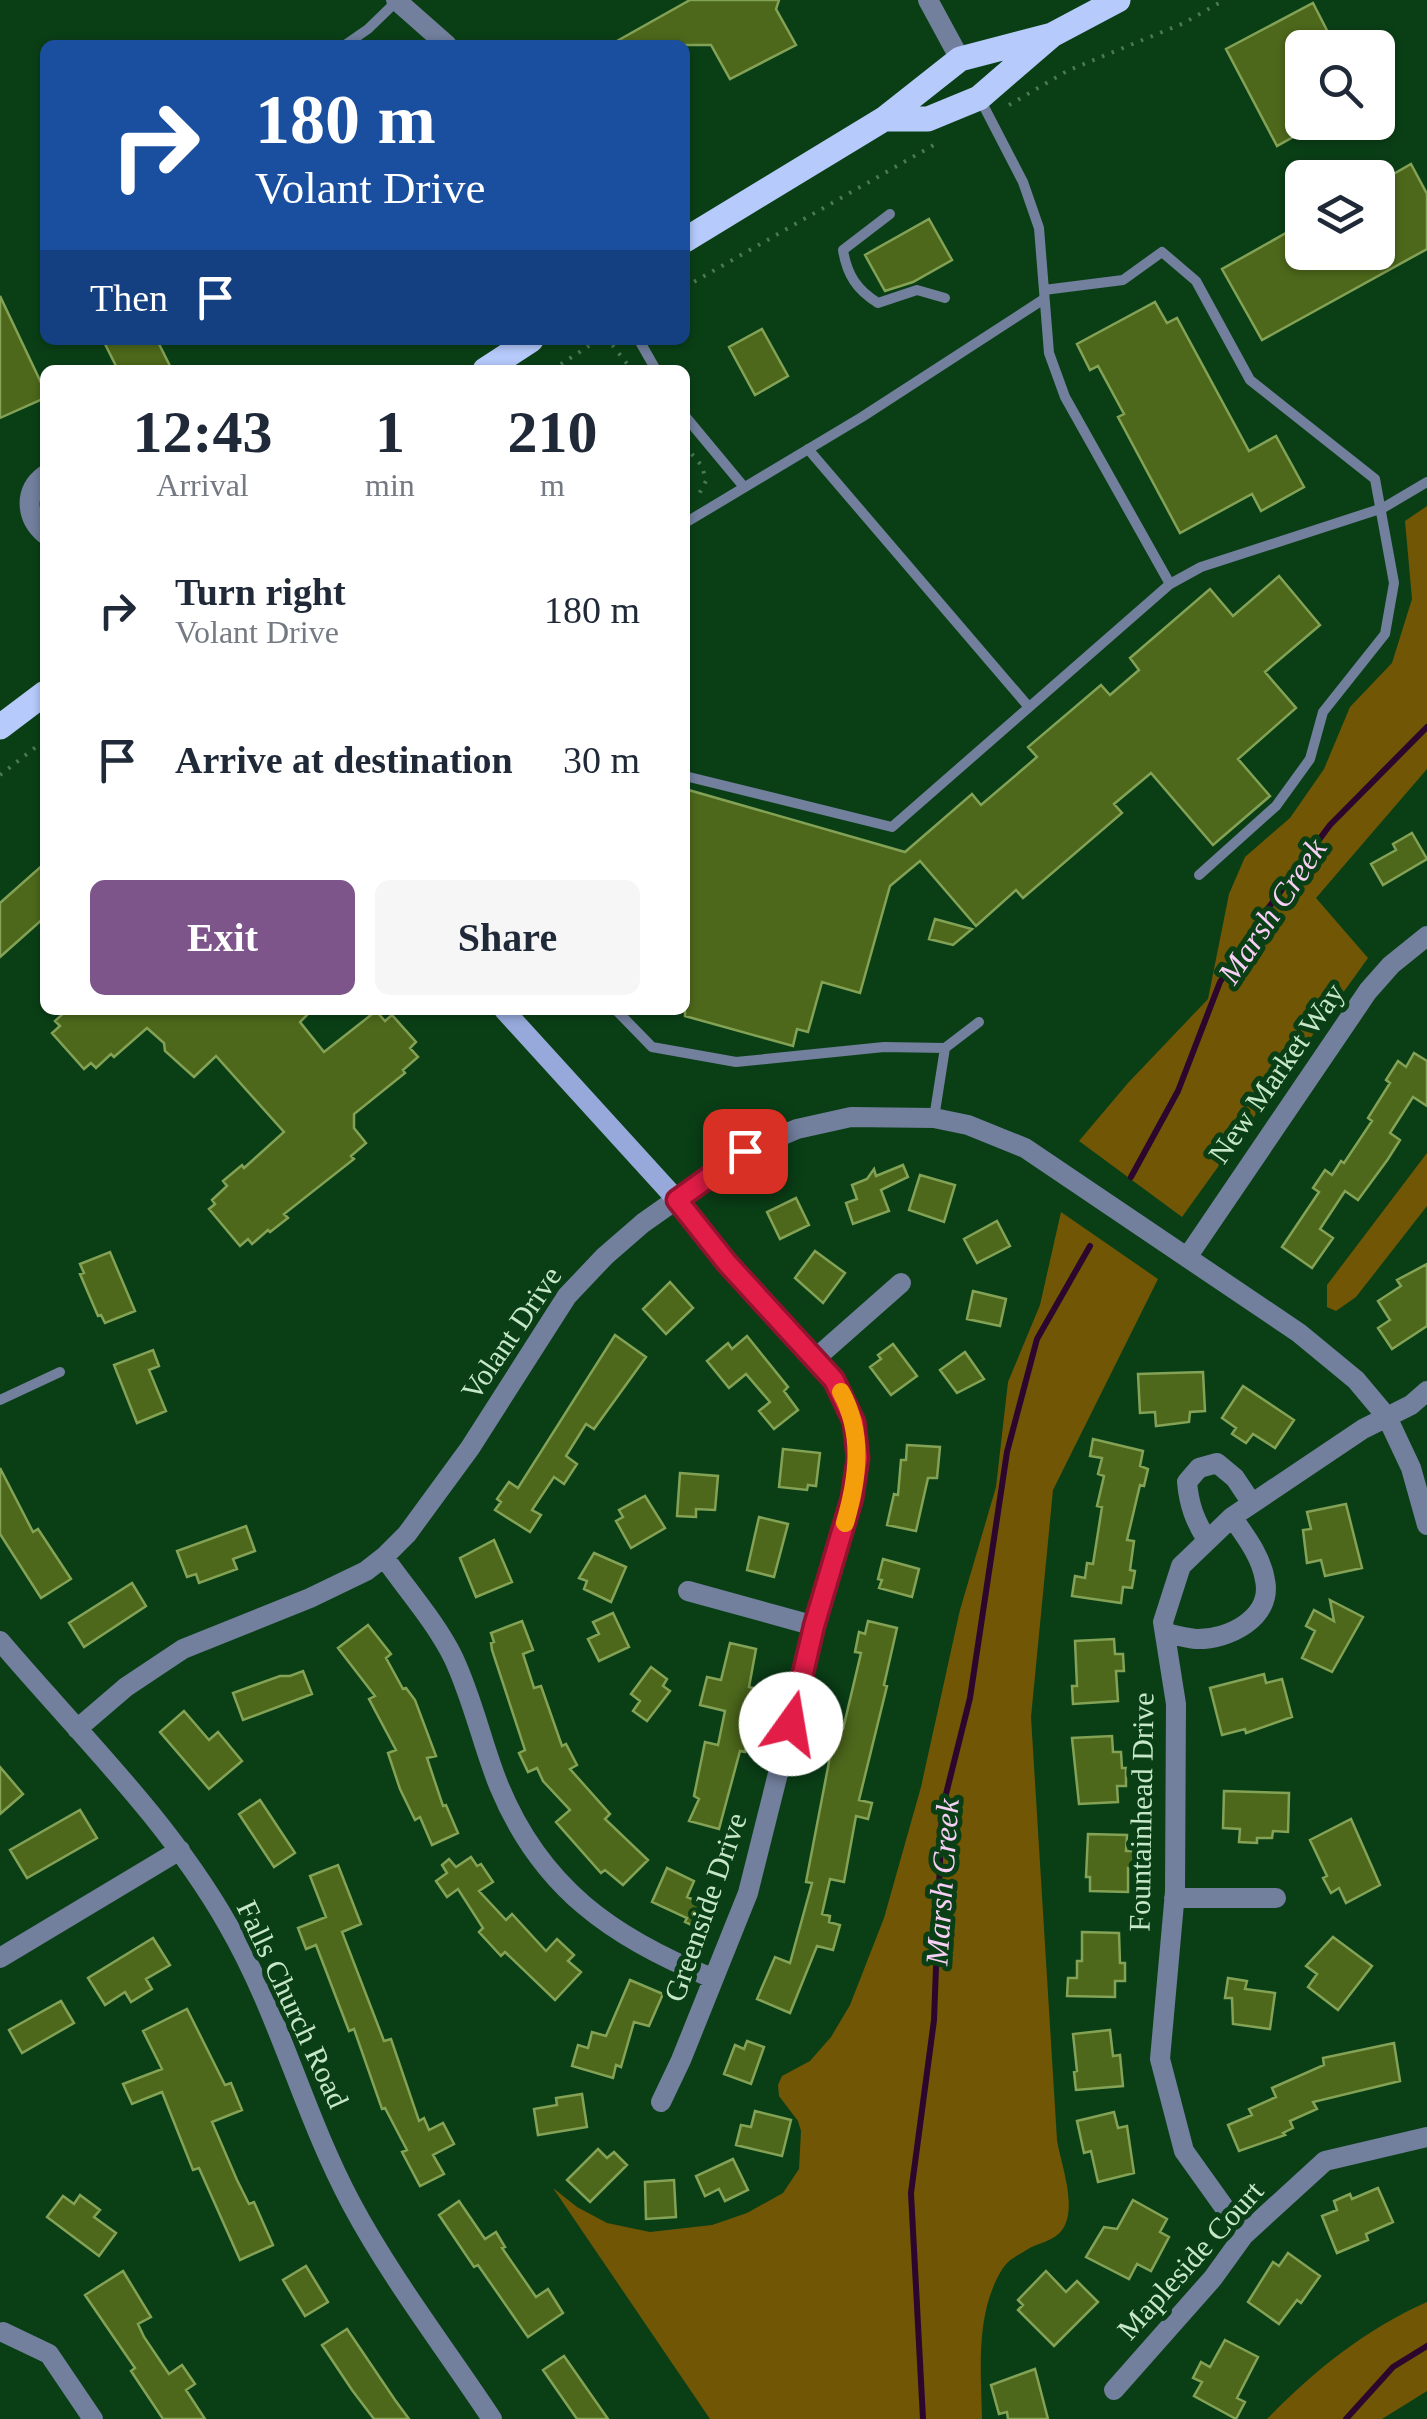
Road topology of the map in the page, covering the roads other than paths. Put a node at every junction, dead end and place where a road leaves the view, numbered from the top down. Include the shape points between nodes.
1 (928, 0) edge
2 (1118, 0) edge
3 (396, 1) edge
4 (1052, 36) junction
5 (350, 40) edge
6 (440, 40) edge
7 (960, 59) junction
8 (979, 98) junction
9 (884, 119) junction
10 (890, 214) dead end
11 (690, 237) edge
12 (1044, 294) junction
13 (945, 298) dead end
14 (522, 345) edge
15 (492, 365) edge
16 (690, 422) edge
17 (808, 449) junction
18 (40, 481) edge
19 (1427, 482) edge
20 (744, 487) junction
21 (1378, 510) junction
22 (690, 520) edge
23 (40, 528) edge
24 (1170, 584) junction
25 (40, 697) edge
26 (1028, 706) junction
27 (0, 727) edge
28 (690, 777) edge
29 (1199, 875) dead end
30 (1427, 936) edge
31 (509, 1015) edge
32 (621, 1015) edge
33 (979, 1022) dead end
34 (945, 1048) junction
35 (934, 1118) junction
36 (677, 1200) junction
37 (1188, 1256) junction
38 (901, 1283) dead end
39 (816, 1358) junction
40 (60, 1372) dead end
41 (1427, 1392) edge
42 (0, 1400) edge
43 (1387, 1417) junction
44 (1251, 1502) junction
45 (1232, 1516) junction
46 (1427, 1524) edge
47 (1208, 1540) junction
48 (384, 1557) junction
49 (688, 1590) dead end
50 (814, 1626) junction
51 (1164, 1633) junction
52 (0, 1641) edge
53 (76, 1728) junction
54 (180, 1850) junction
55 (1174, 1898) junction
56 (1276, 1898) dead end
57 (0, 1958) edge
58 (712, 1978) junction
59 (662, 2102) dead end
60 (1427, 2137) edge
61 (1244, 2235) junction
62 (3, 2332) dead end
63 (1114, 2390) dead end
64 (93, 2419) edge
65 (492, 2419) edge

1 - 7 street
2 - 4 main road
3 - 5 lane
3 - 6 street
4 - 7 main road
4 - 8 main road
7 - 9 main road via 952,86
8 - 9 main road via 928,119
8 - 12 lane via 1039,228
9 - 11 main road
10 - 13 lane via 843,250 861,293 878,303 917,290
12 - 17 lane
12 - 21 lane via 1123,280 1162,252 1196,282 1250,380 1374,479
12 - 24 lane via 1050,353 1065,397
14 - 15 main road
16 - 20 lane
17 - 20 lane
17 - 26 lane
18 - 23 street via 28,506
19 - 21 lane
20 - 22 lane
21 - 24 lane via 1201,566
21 - 29 lane via 1394,583 1385,634 1324,712 1310,758 1276,806
24 - 26 lane
25 - 27 main road
26 - 28 lane via 892,827
30 - 37 street, New Market Way via 1368,991
31 - 36 street
32 - 34 lane via 652,1046 736,1062 884,1047
33 - 34 lane
34 - 35 lane
35 - 36 street, Volant Drive via 851,1117 797,1128 745,1151
35 - 37 street, Volant Drive via 1025,1148
36 - 39 street, Greenside Drive
36 - 48 street, Volant Drive via 566,1296 470,1448
37 - 43 street, Volant Drive via 1330,1356
38 - 39 street
39 - 50 street, Greenside Drive via 849,1406 858,1458
40 - 42 lane
41 - 43 street, Fountainhead Drive
43 - 44 street, Fountainhead Drive
43 - 46 street, Volant Drive
44 - 45 street, Fountainhead Drive
44 - 47 street via 1228,1470 1217,1463 1199,1468 1187,1482 1188,1501
45 - 47 street, Fountainhead Drive
45 - 51 street via 1267,1584 1260,1610 1235,1633 1198,1639
47 - 51 street, Fountainhead Drive via 1181,1566
48 - 53 street, Volant Drive via 310,1598 183,1648
48 - 58 street via 452,1655 504,1798 563,1889 660,1957
49 - 50 street
50 - 58 street, Greenside Drive via 748,1893
51 - 55 street, Fountainhead Drive via 1176,1704
52 - 53 street, Falls Church Road
53 - 54 street, Falls Church Road
54 - 57 street
54 - 65 street, Falls Church Road via 251,1970 350,2203
55 - 56 street
55 - 61 street, Fountainhead Drive via 1160,2059 1184,2151
58 - 59 street, Greenside Drive
60 - 61 street, Mapleside Court via 1325,2161
61 - 63 street, Mapleside Court
62 - 64 street via 48,2354

